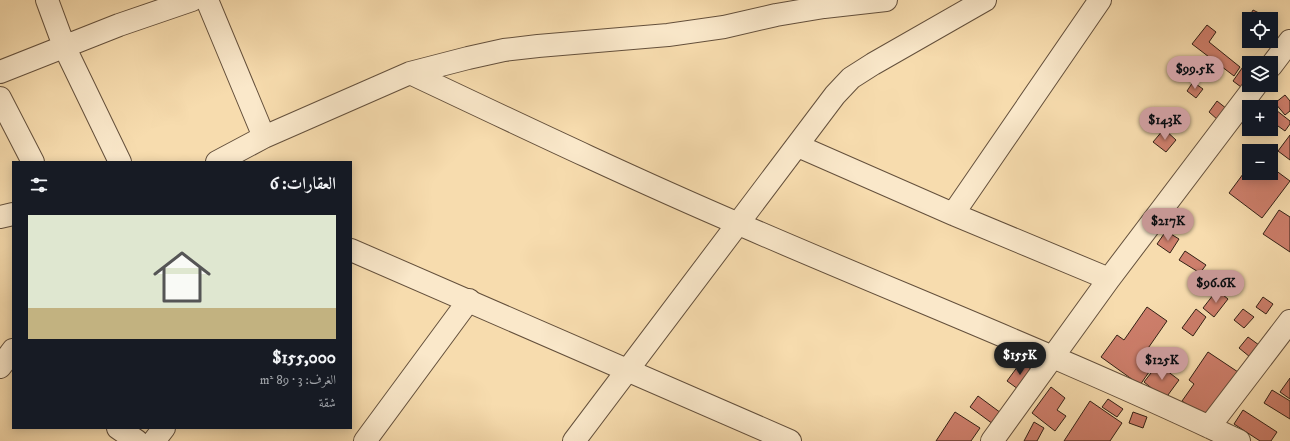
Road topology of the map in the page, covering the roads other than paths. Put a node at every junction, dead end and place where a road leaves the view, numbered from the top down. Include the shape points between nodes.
1 (47, 0) edge
2 (192, 0) edge
3 (207, 0) edge
4 (886, 0) edge
5 (985, 0) edge
6 (1100, 0) edge
7 (64, 46) junction
8 (0, 72) edge
9 (410, 73) junction
10 (1251, 92) edge
11 (0, 98) edge
12 (264, 137) junction
13 (798, 146) junction
14 (32, 161) edge
15 (120, 161) edge
16 (219, 161) edge
17 (12, 214) edge
18 (953, 214) junction
19 (0, 217) edge
20 (739, 224) junction
21 (352, 250) edge
22 (1109, 279) junction
23 (469, 300) junction
24 (1290, 322) edge
25 (1053, 357) junction
26 (628, 370) junction
27 (1209, 427) junction
28 (119, 429) edge
29 (163, 429) edge
30 (137, 441) edge
31 (154, 441) edge
32 (365, 441) edge
33 (574, 441) edge
34 (790, 441) edge
35 (992, 441) edge
36 (1239, 441) edge

1 - 7 street
2 - 7 street
3 - 12 street
4 - 9 street via 817,8 724,27 668,35 504,50
5 - 13 street via 851,78 835,95
6 - 18 street
7 - 8 street
7 - 15 street
9 - 12 street
9 - 20 street via 588,157
10 - 22 street
11 - 14 street
12 - 16 street
13 - 18 street
13 - 20 street
17 - 19 street
18 - 22 street
20 - 25 street
20 - 26 street
21 - 23 street
22 - 25 street
23 - 26 street
23 - 32 street
24 - 27 street
25 - 27 street
25 - 35 street
26 - 33 street
26 - 34 street
27 - 36 street
28 - 30 street
29 - 31 street

